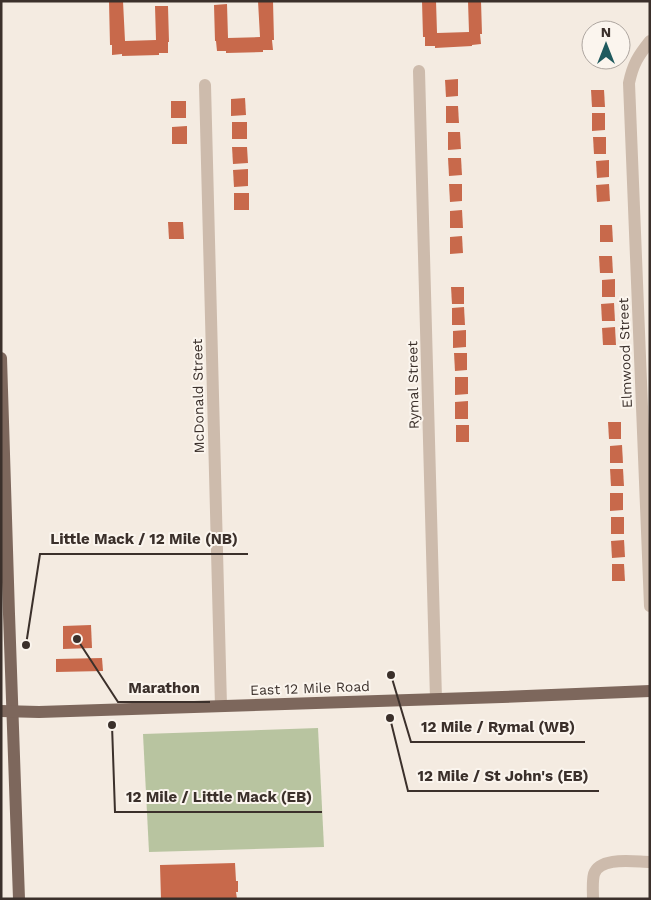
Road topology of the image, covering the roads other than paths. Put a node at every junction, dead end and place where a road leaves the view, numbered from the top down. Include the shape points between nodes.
1 (650, 41) edge
2 (419, 71) dead end
3 (205, 85) dead end
4 (1, 358) edge
5 (650, 606) edge
6 (650, 691) edge
7 (436, 699) junction
8 (221, 706) junction
9 (7, 711) edge
10 (650, 862) edge
11 (19, 899) edge
12 (593, 899) edge

1 - 5 street, Elmwood Street via 636,59 629,83
2 - 7 street, Rymal Street
3 - 8 street, McDonald Street
4 - 9 main road
6 - 7 main road, East 12 Mile Road
7 - 8 main road, East 12 Mile Road
8 - 9 main road, East 12 Mile Road
9 - 11 main road via 15,755
10 - 12 street via 603,864 594,873

